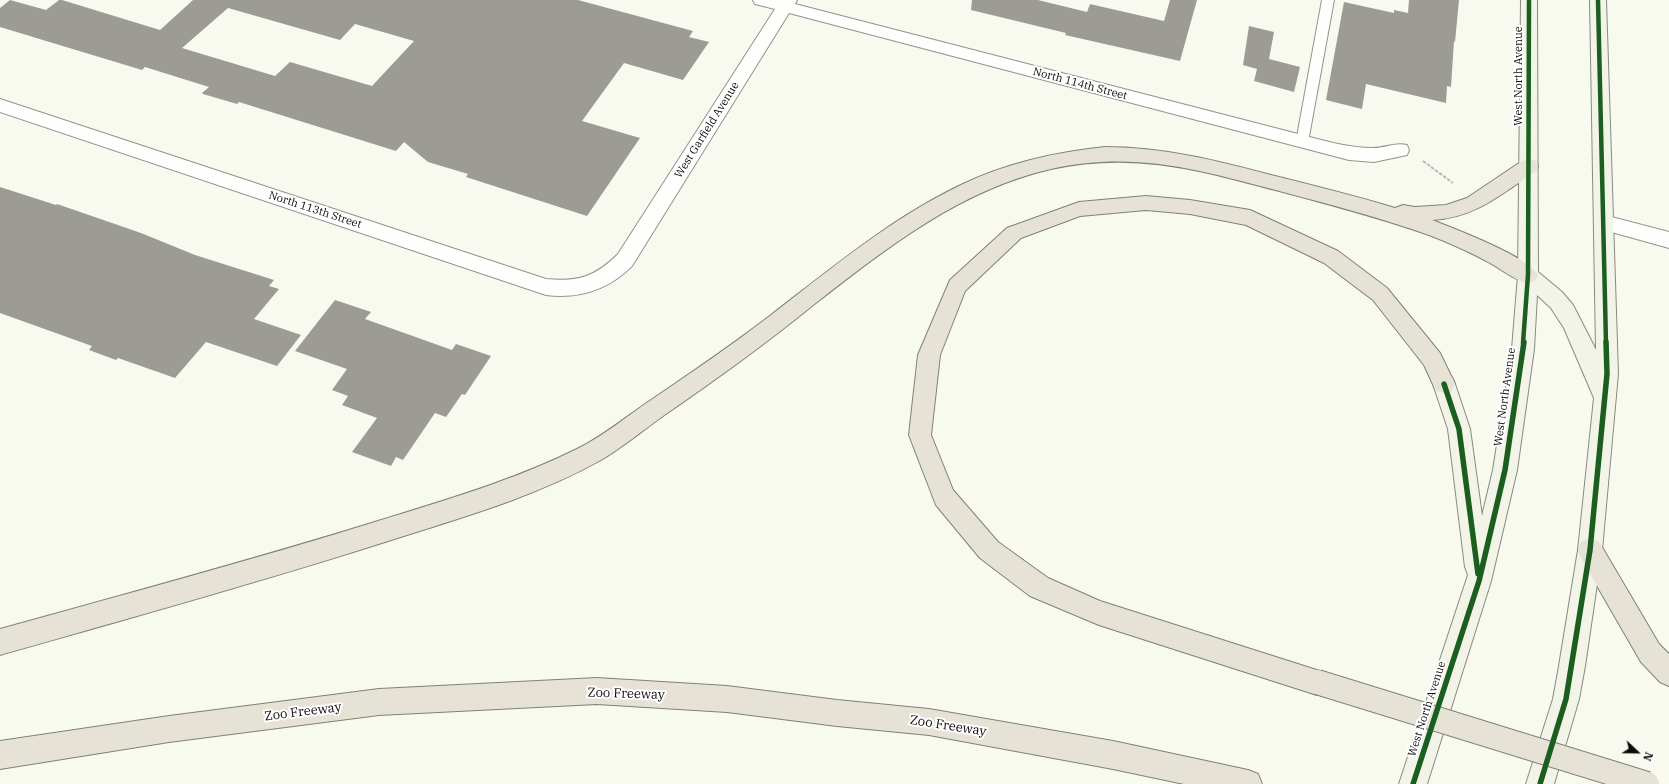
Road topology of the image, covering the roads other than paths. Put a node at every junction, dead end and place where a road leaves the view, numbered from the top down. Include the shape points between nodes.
1 (761, 0) edge
2 (1328, 0) edge
3 (1529, 0) edge
4 (1598, 0) edge
5 (787, 3) edge
6 (0, 105) edge
7 (1302, 142) junction
8 (1400, 150) road end
9 (1529, 166) junction
10 (1371, 207) junction
11 (1604, 223) junction
12 (1669, 240) edge
13 (625, 260) joint
14 (1528, 276) junction
15 (1444, 384) joint
16 (1604, 397) junction
17 (1590, 550) junction
18 (1479, 581) junction
19 (0, 642) edge
20 (1669, 673) edge
21 (0, 755) edge
22 (1248, 784) edge
23 (1412, 784) edge
24 (1540, 784) edge
25 (1647, 784) edge

1 - 5 street, North 114th Street
2 - 7 lane
3 - 9 main road, West North Avenue
4 - 11 main road
5 - 7 street, North 114th Street
5 - 13 street, West Garfield Avenue
6 - 13 street, North 113th Street via 546,287 563,289 585,286 605,278
7 - 8 street, North 114th Street via 1349,153 1374,155
9 - 10 highway via 1474,203 1446,212 1415,214
9 - 14 main road, West North Avenue
10 - 14 highway via 1477,246
10 - 19 highway via 1198,164 1135,154 1107,154 1059,160 1001,176 968,190 915,220 730,358 594,452 470,503 340,545
11 - 12 street
11 - 16 main road via 1607,374
14 - 16 main road via 1564,310
14 - 18 main road, West North Avenue via 1523,349 1505,470
15 - 18 main road via 1459,428
15 - 25 highway, bridge via 1432,359 1380,294 1331,257 1250,218 1190,207 1146,203 1079,209 1014,233 957,286 929,354 920,436 944,497 989,550 1039,587 1099,613
16 - 17 main road
17 - 20 highway via 1650,653
17 - 24 main road via 1566,699
18 - 23 main road, West North Avenue
21 - 22 highway, Zoo Freeway via 170,729 379,702 597,691 727,698 929,722 1113,755

